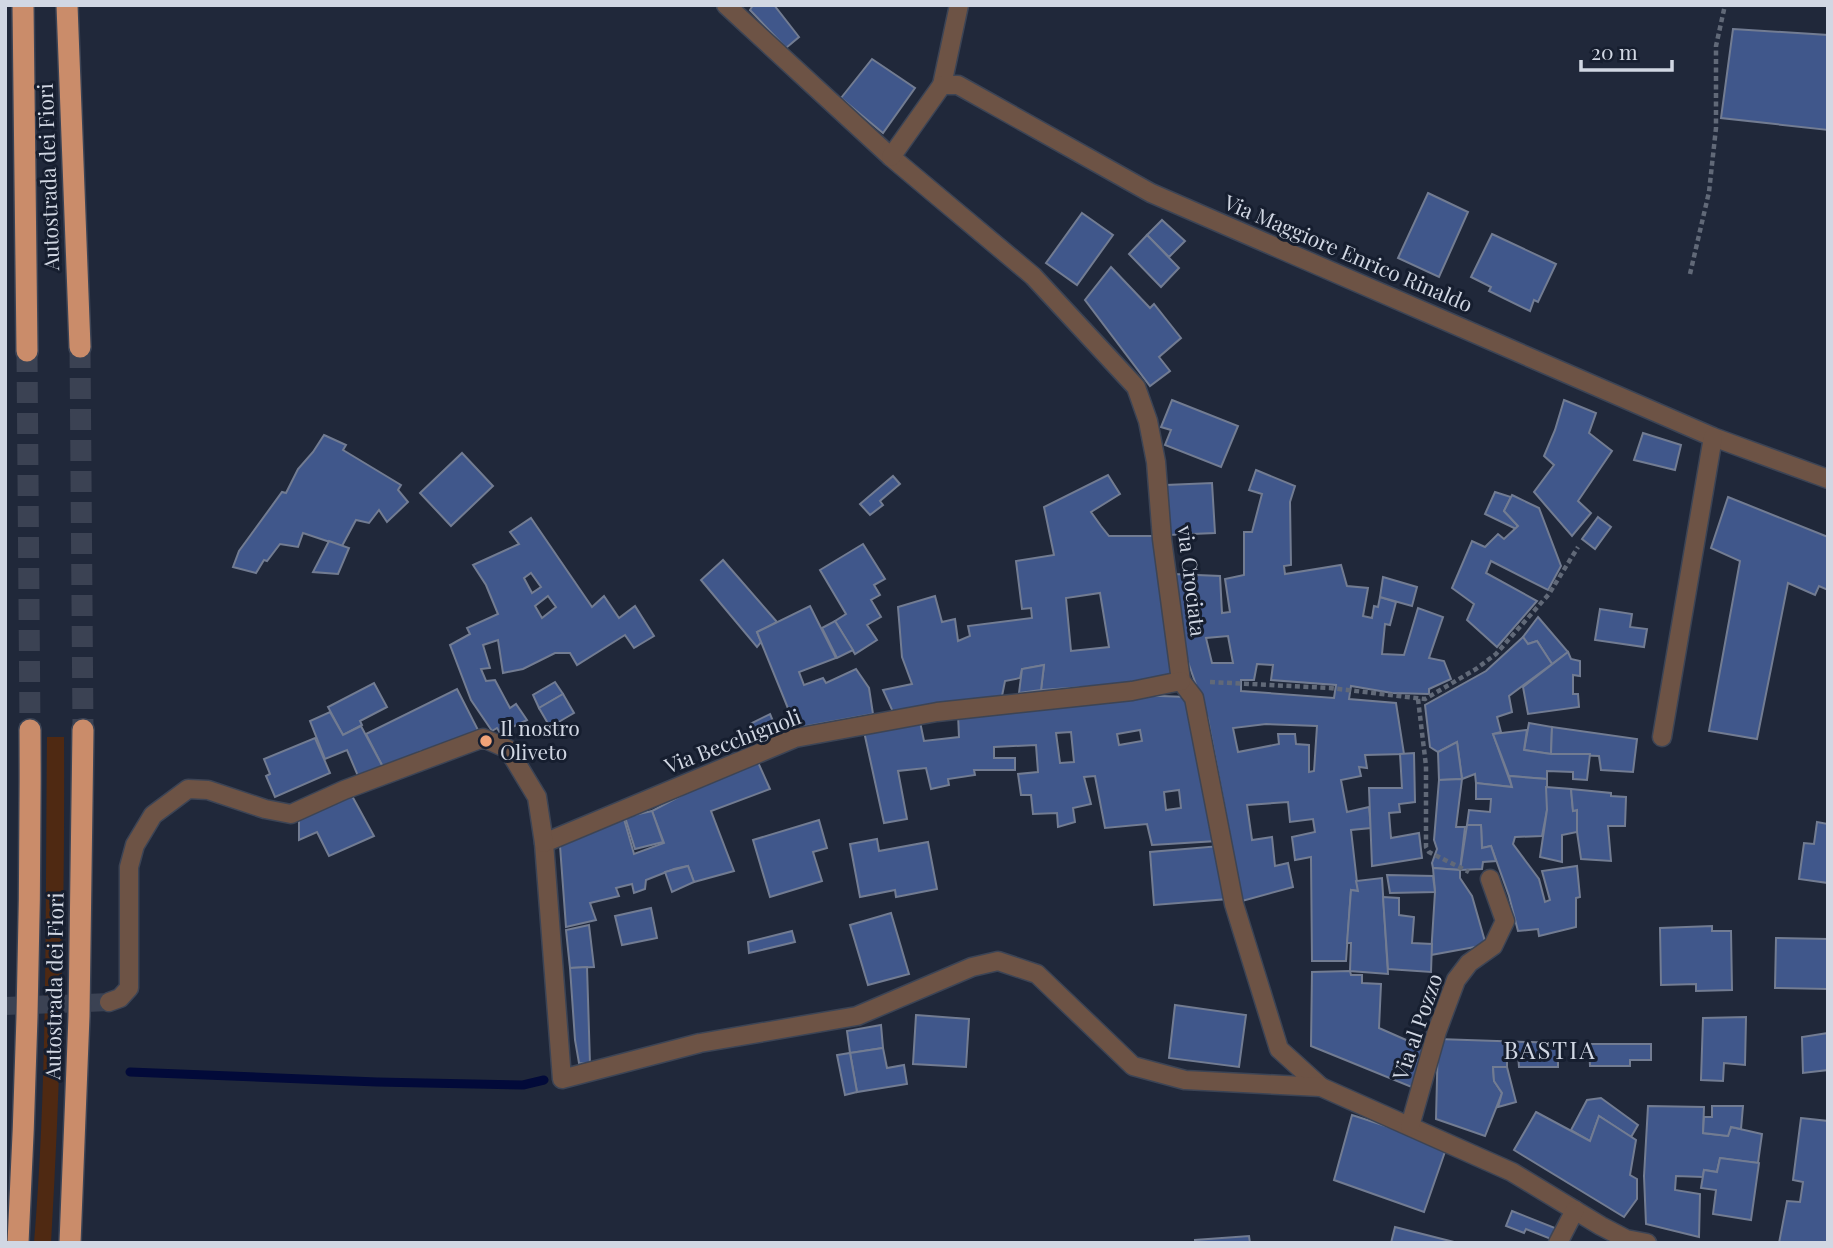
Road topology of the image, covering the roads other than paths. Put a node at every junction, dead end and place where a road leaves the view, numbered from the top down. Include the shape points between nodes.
1 (23, 5) edge
2 (67, 5) edge
3 (726, 5) edge
4 (959, 5) edge
5 (942, 85) junction
6 (891, 157) junction
7 (80, 347) tunnel mouth
8 (27, 351) tunnel mouth
9 (1713, 437) junction
10 (1828, 479) edge
11 (1181, 681) junction
12 (30, 730) tunnel mouth
13 (83, 730) tunnel mouth
14 (1662, 737) dead end
15 (544, 843) junction
16 (1490, 879) road end
17 (109, 1002) dead end
18 (1321, 1087) junction
19 (1410, 1126) junction
20 (1574, 1210) junction
21 (1639, 1242) edge
22 (18, 1243) edge
23 (70, 1243) edge
24 (1558, 1243) edge

1 - 8 highway, Autostrada dei Fiori
2 - 7 highway, Autostrada dei Fiori
3 - 6 street, via Crociata
4 - 5 street
5 - 6 street
5 - 9 street, Via Maggiore Enrico Rinaldo via 958,85 1151,193
6 - 11 street, via Crociata via 1032,276 1136,387 1156,462
9 - 10 street, Via Maggiore Enrico Rinaldo
9 - 14 street
11 - 15 street, Via Becchignoli via 1132,691 937,712 795,738
11 - 18 street, via Crociata via 1194,698 1234,904 1279,1049
12 - 22 highway, Autostrada dei Fiori via 28,1012
13 - 23 highway, Autostrada dei Fiori
15 - 17 street via 537,797 508,749 483,738 291,814 208,790 188,789 153,815 135,845 129,867 129,988
15 - 18 street via 562,1079 700,1043 857,1016 972,967 998,961 1037,974 1133,1066 1185,1080
16 - 19 street, Via al Pozzo via 1505,921 1493,946 1469,963 1456,980
18 - 19 street
19 - 20 street via 1512,1172
20 - 21 street
20 - 24 street

